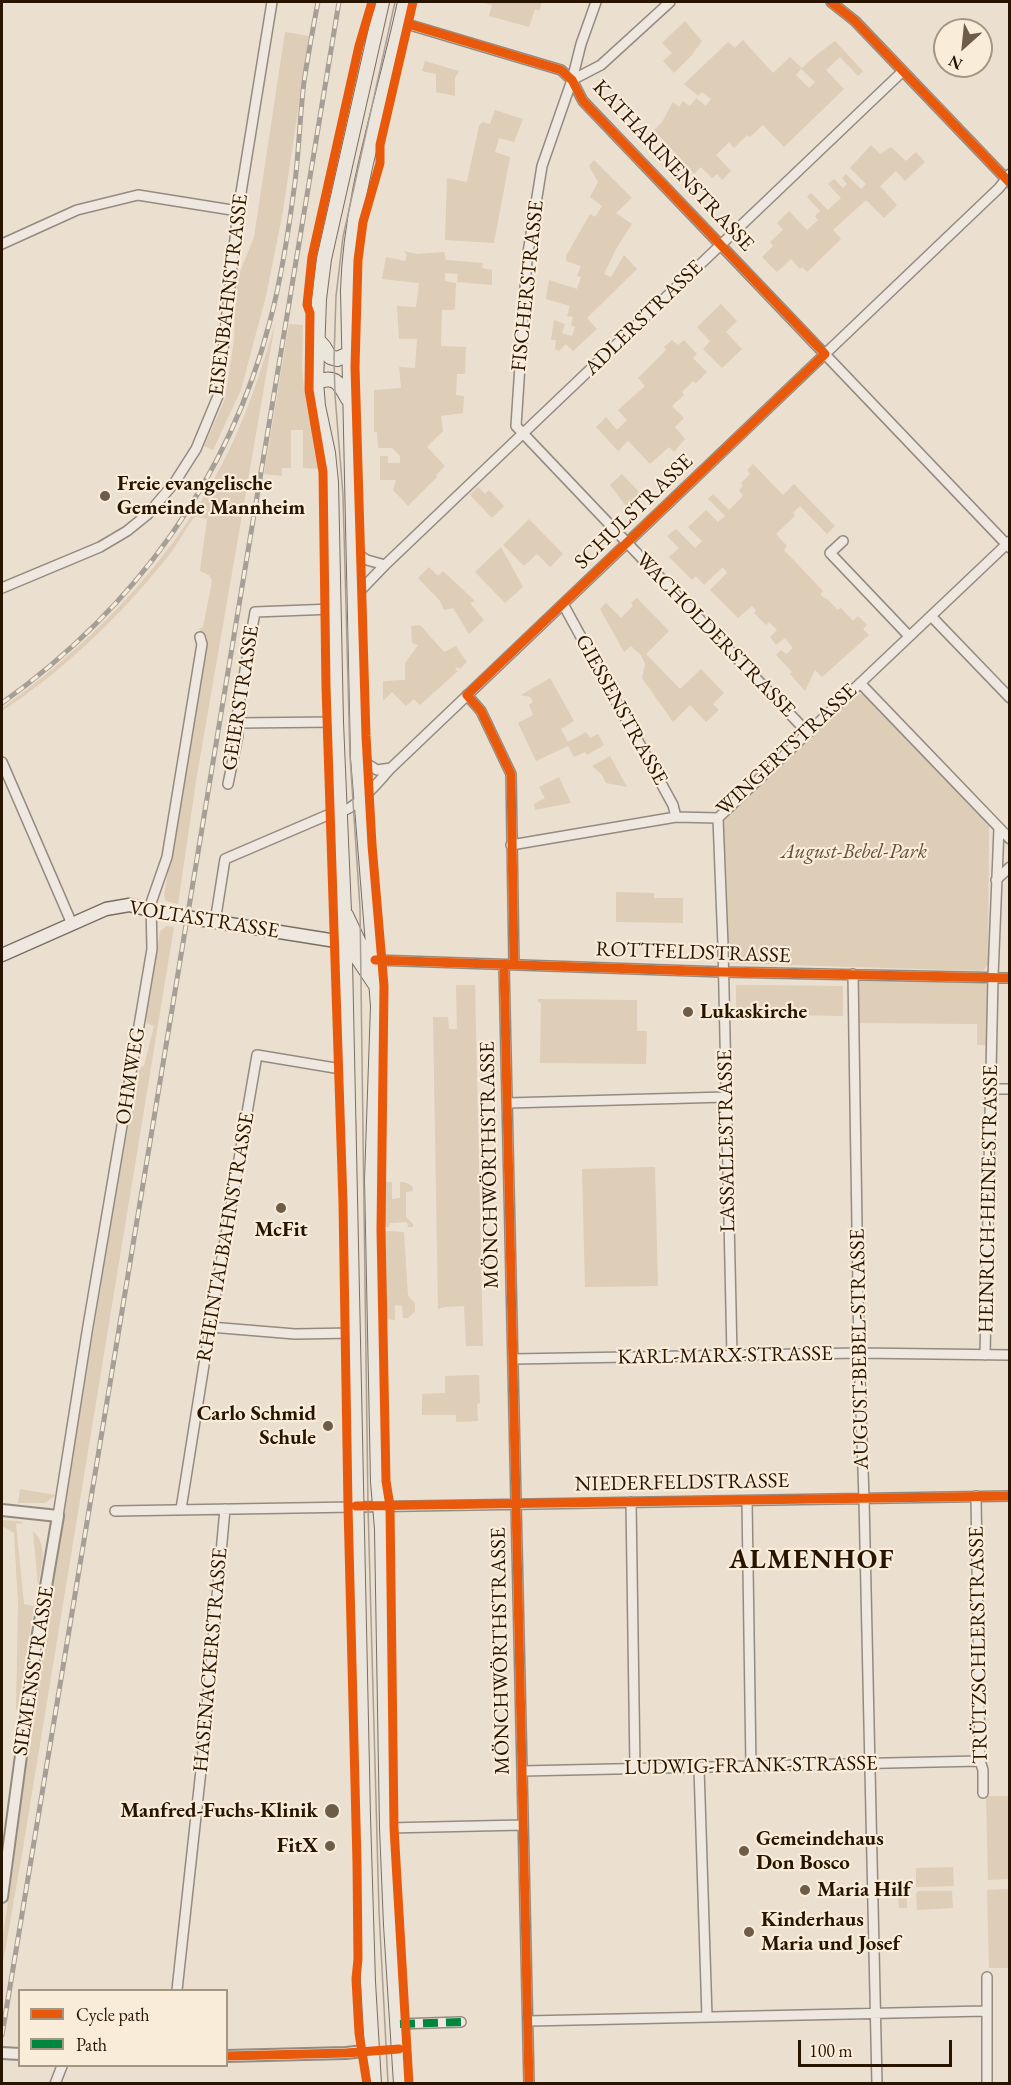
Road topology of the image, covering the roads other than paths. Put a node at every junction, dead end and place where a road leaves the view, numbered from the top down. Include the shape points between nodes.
1 (272, 2) edge
2 (382, 2) edge
3 (405, 2) edge
4 (596, 2) edge
5 (670, 2) edge
6 (831, 2) edge
7 (400, 22) junction
8 (903, 71) junction
9 (573, 80) junction
10 (1008, 178) edge
11 (238, 211) junction
12 (2, 244) edge
13 (720, 245) junction
14 (316, 338) junction
15 (349, 354) junction
16 (825, 354) junction
17 (316, 382) junction
18 (349, 401) junction
19 (523, 434) junction
20 (843, 541) dead end
21 (627, 543) junction
22 (1008, 544) edge
23 (353, 550) junction
24 (385, 565) junction
25 (2, 588) edge
26 (354, 597) junction
27 (563, 604) junction
28 (333, 609) junction
29 (931, 616) junction
30 (909, 636) junction
31 (200, 637) dead end
32 (860, 683) junction
33 (467, 695) junction
34 (1010, 699) edge
35 (336, 722) junction
36 (236, 723) junction
37 (808, 733) junction
38 (358, 758) junction
39 (2, 762) edge
40 (391, 768) junction
41 (228, 784) dead end
42 (361, 799) junction
43 (340, 813) junction
44 (676, 817) junction
45 (718, 819) junction
46 (999, 828) junction
47 (1010, 839) edge
48 (512, 845) junction
49 (1010, 867) edge
50 (996, 880) junction
51 (150, 910) junction
52 (215, 921) junction
53 (72, 924) junction
54 (373, 930) junction
55 (353, 947) junction
56 (2, 955) edge
57 (375, 960) junction
58 (509, 965) junction
59 (723, 972) junction
60 (853, 974) junction
61 (993, 978) junction
62 (1010, 978) edge
63 (376, 986) junction
64 (347, 1070) junction
65 (991, 1089) junction
66 (1010, 1089) edge
67 (726, 1097) junction
68 (507, 1103) junction
69 (210, 1327) junction
70 (353, 1333) junction
71 (858, 1353) junction
72 (732, 1355) junction
73 (985, 1355) junction
74 (1010, 1355) edge
75 (513, 1359) junction
76 (976, 1496) junction
77 (1010, 1496) edge
78 (864, 1499) junction
79 (747, 1501) junction
80 (631, 1502) junction
81 (517, 1503) junction
82 (356, 1506) junction
83 (380, 1506) junction
84 (181, 1509) junction
85 (225, 1509) junction
86 (2, 1510) edge
87 (116, 1511) dead end
88 (58, 1516) junction
89 (980, 1761) junction
90 (869, 1764) junction
91 (751, 1767) junction
92 (635, 1768) junction
93 (699, 1768) junction
94 (522, 1771) junction
95 (983, 1793) dead end
96 (523, 1825) junction
97 (387, 1828) junction
98 (2, 1897) edge
99 (987, 1977) dead end
100 (177, 1989) edge
101 (985, 2011) junction
102 (875, 2014) junction
103 (707, 2017) junction
104 (528, 2021) junction
105 (461, 2022) dead end
106 (397, 2024) junction
107 (399, 2049) junction
108 (372, 2050) junction
109 (2, 2053) edge
110 (18, 2054) edge
111 (228, 2056) edge
112 (62, 2067) edge
113 (55, 2084) edge
114 (374, 2084) edge
115 (401, 2084) edge
116 (529, 2084) edge
117 (877, 2084) edge
118 (987, 2084) edge

1 - 11 street, EISENBAHNSTRASSE
2 - 14 main road via 324,259
3 - 7 main road
4 - 9 street, FISCHERSTRASSE
5 - 9 street via 601,65
6 - 8 street
7 - 9 street, KATHARINENSTRASSE via 561,70
7 - 15 main road via 353,232 348,290
8 - 10 street
8 - 13 street, ADLERSTRASSE
9 - 13 street, KATHARINENSTRASSE via 583,101
9 - 19 street, FISCHERSTRASSE via 542,166 527,259 516,426
10 - 16 street, SCHULSTRASSE
11 - 12 street via 138,195 78,210
11 - 25 street, EISENBAHNSTRASSE via 218,396 175,482 148,514 127,531 100,547
13 - 16 street, KATHARINENSTRASSE
13 - 19 street, ADLERSTRASSE
14 - 15 main road via 330,357 337,359
14 - 17 main road
15 - 18 main road
16 - 21 street, SCHULSTRASSE
16 - 22 street, KATHARINENSTRASSE
17 - 18 main road via 332,379
17 - 28 main road via 331,482
18 - 23 main road
19 - 21 street, WACHOLDERSTRASSE
19 - 24 street, ADLERSTRASSE
20 - 30 street via 830,553
21 - 27 street, SCHULSTRASSE
21 - 37 street, WACHOLDERSTRASSE
22 - 29 street, WINGERTSTRASSE
23 - 24 street via 367,560
23 - 26 main road
24 - 26 street, ADLERSTRASSE
26 - 38 main road
27 - 33 street, SCHULSTRASSE
27 - 44 street, GIESSENSTRASSE via 674,805
28 - 35 main road
28 - 36 street, GEIERSTRASSE via 255,612
29 - 30 street, WINGERTSTRASSE
29 - 34 street
30 - 32 street, WINGERTSTRASSE
31 - 51 street, OHMWEG via 202,644 167,857
32 - 37 street, WINGERTSTRASSE
32 - 46 street
33 - 40 street, SCHULSTRASSE
33 - 48 street, MÖNCHWÖRTHSTRASSE via 481,711 511,774
35 - 36 street
35 - 43 main road
36 - 41 street, GEIERSTRASSE via 238,735
37 - 45 street, WINGERTSTRASSE
38 - 40 street via 377,770
38 - 42 main road
39 - 53 street
40 - 42 street, SCHULSTRASSE
42 - 43 street, SCHULSTRASSE
42 - 54 main road
43 - 52 street, SCHULSTRASSE via 225,859
43 - 55 main road via 344,912
44 - 45 street, WINGERTSTRASSE
44 - 48 street, WINGERTSTRASSE
45 - 59 street, LASSALLESTRASSE
46 - 47 street
46 - 50 street, HEINRICH-HEINE-STRASSE
48 - 58 street, MÖNCHWÖRTHSTRASSE
49 - 50 street
50 - 61 street, HEINRICH-HEINE-STRASSE
51 - 52 main road, VOLTASTRASSE
51 - 53 main road, VOLTASTRASSE via 120,906
51 - 88 street, OHMWEG via 152,949
52 - 55 main road, VOLTASTRASSE
53 - 56 main road, VOLTASTRASSE
54 - 55 main road
54 - 57 main road
55 - 57 main road
55 - 63 main road
55 - 64 main road
57 - 58 street, ROTTFELDSTRASSE
57 - 63 main road
58 - 59 street, ROTTFELDSTRASSE
58 - 68 street, MÖNCHWÖRTHSTRASSE
59 - 60 street, ROTTFELDSTRASSE
59 - 67 street, LASSALLESTRASSE
60 - 61 street, ROTTFELDSTRASSE
60 - 71 street, AUGUST-BEBEL-STRASSE
61 - 62 street, ROTTFELDSTRASSE
61 - 65 street, HEINRICH-HEINE-STRASSE
63 - 83 main road via 372,1179
64 - 69 street, RHEINTALBAHNSTRASSE via 257,1055
64 - 70 main road
65 - 66 street
65 - 73 street, HEINRICH-HEINE-STRASSE
67 - 68 street
67 - 72 street, LASSALLESTRASSE
68 - 75 street, MÖNCHWÖRTHSTRASSE
69 - 70 street via 295,1334
69 - 84 street, RHEINTALBAHNSTRASSE
70 - 82 main road
71 - 72 street, KARL-MARX-STRASSE
71 - 73 street, KARL-MARX-STRASSE
71 - 78 street, AUGUST-BEBEL-STRASSE
72 - 75 street, KARL-MARX-STRASSE
73 - 74 street, KARL-MARX-STRASSE
75 - 81 street, MÖNCHWÖRTHSTRASSE
76 - 77 street, NIEDERFELDSTRASSE
76 - 78 street, NIEDERFELDSTRASSE
76 - 89 street, TRÜTZSCHLERSTRASSE
78 - 79 street, NIEDERFELDSTRASSE
78 - 90 street, AUGUST-BEBEL-STRASSE
79 - 80 street, NIEDERFELDSTRASSE
79 - 91 street
80 - 81 street, NIEDERFELDSTRASSE
80 - 92 street
81 - 83 street, NIEDERFELDSTRASSE
81 - 94 street, MÖNCHWÖRTHSTRASSE
82 - 83 street, NIEDERFELDSTRASSE
82 - 85 street, NIEDERFELDSTRASSE
82 - 108 main road
83 - 97 main road
84 - 85 street, NIEDERFELDSTRASSE
84 - 87 street, NIEDERFELDSTRASSE
85 - 100 street, HASENACKERSTRASSE
86 - 88 street
88 - 98 street, SIEMENSSTRASSE via 35,1651
89 - 90 street, LUDWIG-FRANK-STRASSE
89 - 95 street, TRÜTZSCHLERSTRASSE
90 - 91 street, LUDWIG-FRANK-STRASSE
90 - 102 street, AUGUST-BEBEL-STRASSE
91 - 93 street, LUDWIG-FRANK-STRASSE
92 - 93 street, LUDWIG-FRANK-STRASSE
92 - 94 street, LUDWIG-FRANK-STRASSE
93 - 103 street
94 - 96 street, MÖNCHWÖRTHSTRASSE
96 - 97 street
96 - 104 street, MÖNCHWÖRTHSTRASSE
97 - 106 main road
99 - 101 street
101 - 102 street
101 - 118 street
102 - 103 street
102 - 117 street, AUGUST-BEBEL-STRASSE
103 - 104 street
104 - 116 street, MÖNCHWÖRTHSTRASSE
105 - 106 street
106 - 107 main road
107 - 108 main road
107 - 115 main road
108 - 111 street
108 - 114 main road
109 - 110 street
112 - 113 street

